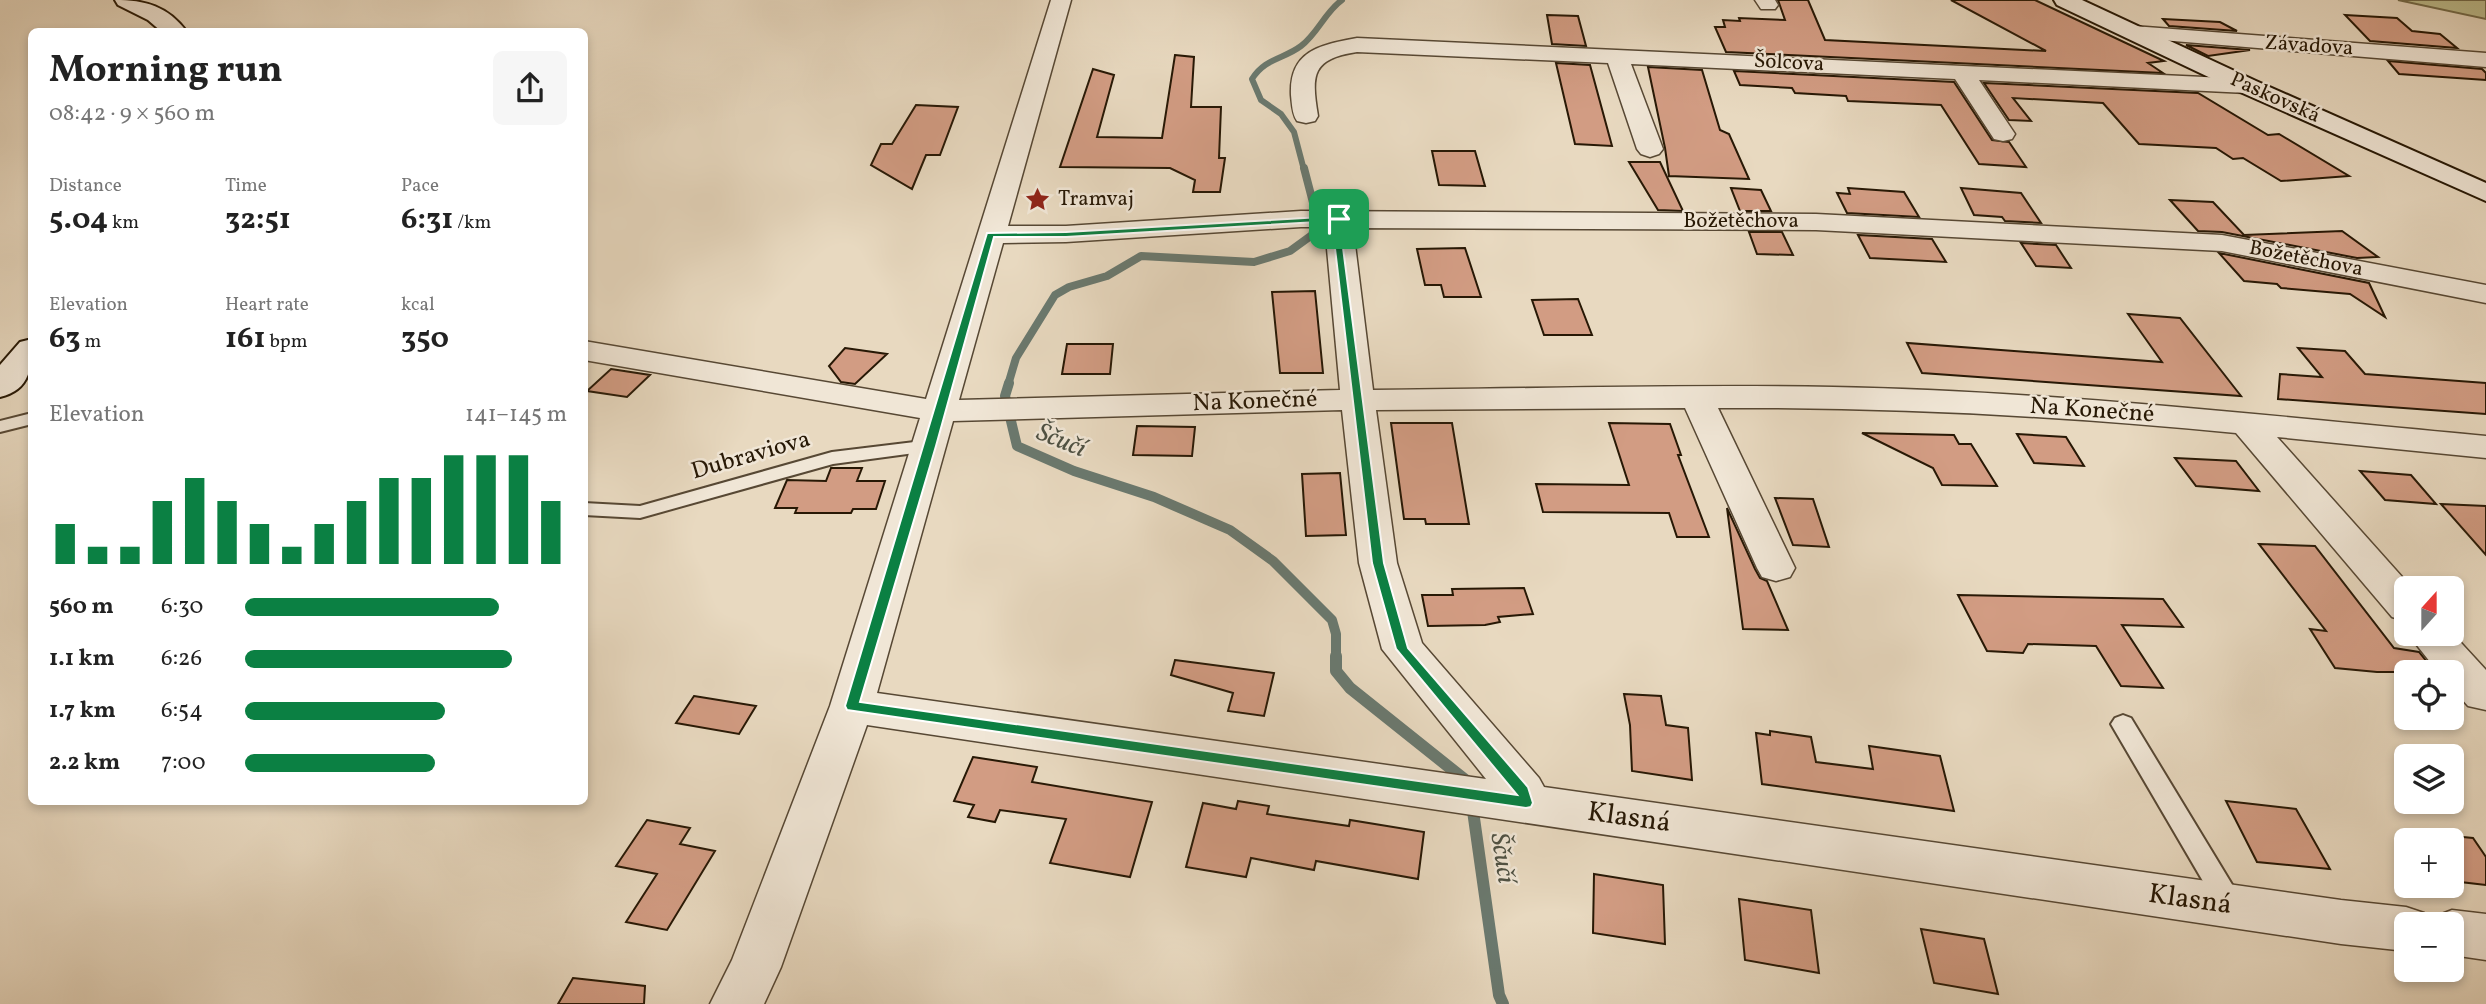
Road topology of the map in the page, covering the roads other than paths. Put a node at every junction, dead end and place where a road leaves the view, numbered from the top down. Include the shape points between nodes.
1 (126, 0) edge
2 (1061, 0) edge
3 (2065, 0) edge
4 (171, 28) edge
5 (2133, 32) junction
6 (1617, 56) junction
7 (2486, 60) edge
8 (1961, 71) junction
9 (2247, 86) junction
10 (1306, 116) dead end
11 (2003, 134) dead end
12 (1650, 149) dead end
13 (2486, 193) edge
14 (1336, 219) junction
15 (990, 234) junction
16 (2486, 294) edge
17 (588, 351) edge
18 (28, 354) edge
19 (0, 387) edge
20 (1697, 398) junction
21 (1357, 400) junction
22 (28, 419) edge
23 (2246, 424) junction
24 (0, 427) edge
25 (935, 428) junction
26 (2486, 447) edge
27 (588, 509) edge
28 (1776, 568) dead end
29 (2394, 593) edge
30 (2440, 646) edge
31 (2483, 695) dead end
32 (852, 706) junction
33 (2123, 724) dead end
34 (1526, 803) junction
35 (2231, 905) junction
36 (2394, 927) edge
37 (2464, 934) edge
38 (2486, 937) edge
39 (737, 1004) edge

1 - 4 main road
2 - 15 street
3 - 5 main road, Paskovská
5 - 7 street, Závadova
5 - 9 main road, Paskovská
6 - 8 street, Šolcova
6 - 10 street, Šolcova via 1357,45 1337,48 1311,61 1303,72
6 - 12 street
8 - 9 street, Šolcova
8 - 11 street
9 - 13 main road, Paskovská
14 - 15 street, Božetěchova
14 - 16 street, Božetěchova via 1816,222 2222,243
14 - 21 street
15 - 25 street
17 - 25 street, Na Konečné
18 - 19 main road
20 - 21 street, Na Konečné
20 - 23 street, Na Konečné via 1984,403
20 - 28 street
21 - 25 street, Na Konečné via 987,410
21 - 34 street via 1378,563 1402,649 1523,791
22 - 24 lane
23 - 26 street, Na Konečné
23 - 29 street
25 - 27 lane, Dubraviova via 640,512
25 - 32 street
30 - 31 street
32 - 34 street, Klasná
32 - 39 street
33 - 35 lane
34 - 35 street, Klasná
35 - 36 street, Klasná
37 - 38 street

